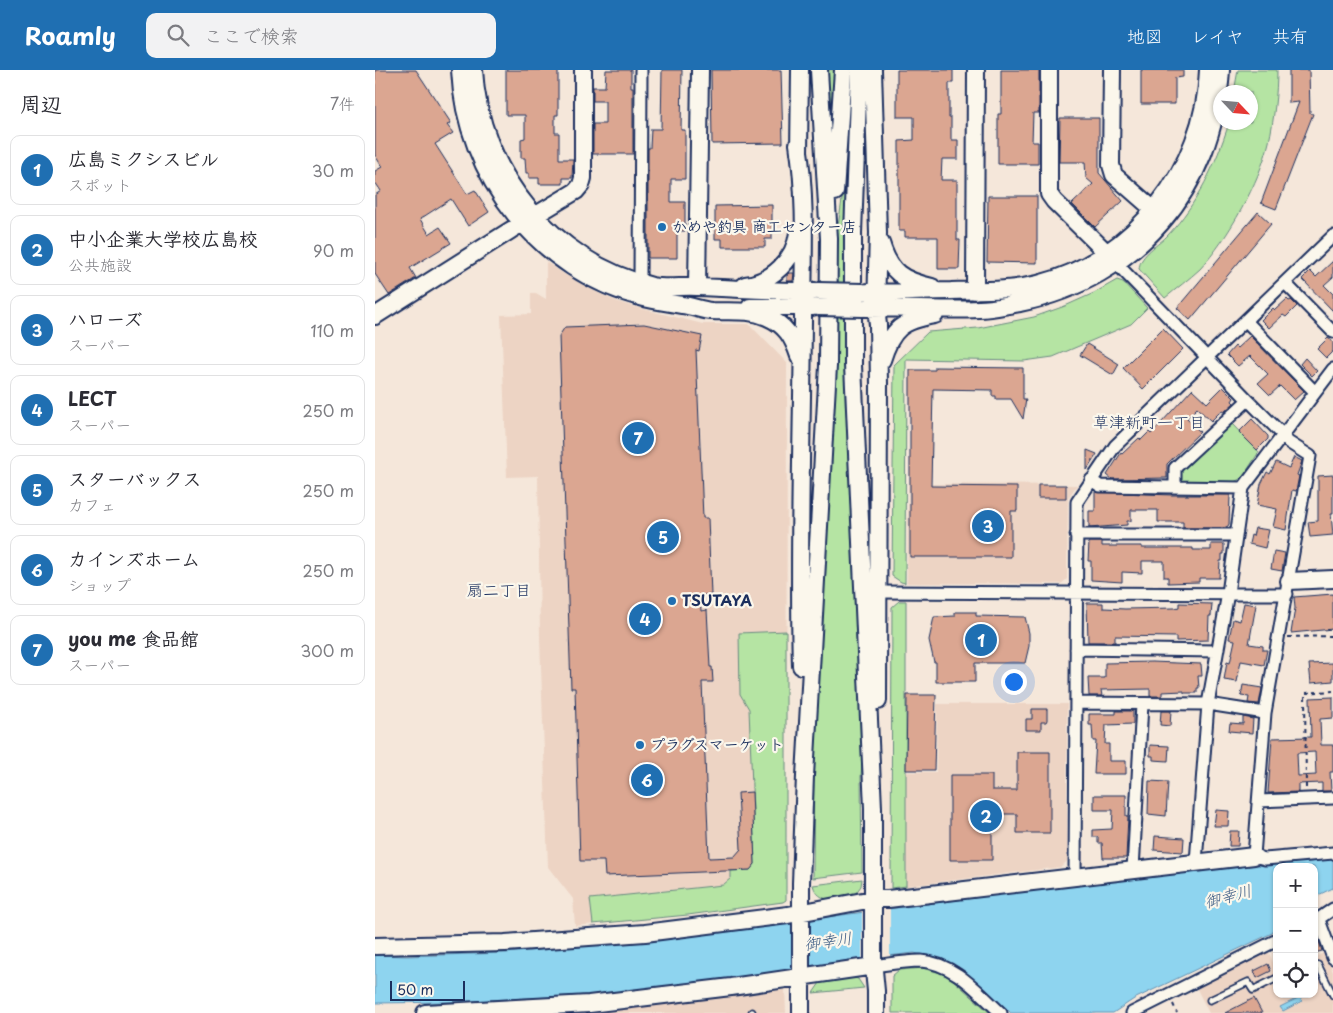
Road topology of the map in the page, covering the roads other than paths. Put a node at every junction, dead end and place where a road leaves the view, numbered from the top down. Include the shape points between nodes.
1 (460, 70) edge
2 (474, 70) edge
3 (583, 70) edge
4 (641, 70) edge
5 (700, 70) edge
6 (800, 70) edge
7 (819, 70) edge
8 (843, 70) edge
9 (859, 70) edge
10 (873, 70) edge
11 (976, 70) edge
12 (1049, 70) edge
13 (1112, 70) edge
14 (1208, 70) edge
15 (1221, 70) edge
16 (799, 144) junction
17 (1155, 210) junction
18 (528, 220) junction
19 (878, 234) junction
20 (1333, 236) edge
21 (829, 239) junction
22 (1324, 245) junction
23 (1333, 254) edge
24 (1111, 258) junction
25 (639, 282) junction
26 (1285, 283) junction
27 (697, 287) junction
28 (721, 289) junction
29 (951, 291) junction
30 (975, 291) junction
31 (811, 299) junction
32 (870, 300) junction
33 (689, 306) junction
34 (979, 310) junction
35 (375, 316) edge
36 (1246, 321) junction
37 (1333, 332) edge
38 (1208, 357) junction
39 (803, 366) junction
40 (1333, 368) edge
41 (879, 384) junction
42 (1315, 392) junction
43 (1248, 400) junction
44 (1283, 435) junction
45 (1091, 480) junction
46 (1175, 487) junction
47 (1243, 488) junction
48 (1076, 535) junction
49 (1236, 535) junction
50 (1333, 579) edge
51 (1288, 587) junction
52 (879, 592) junction
53 (1076, 592) junction
54 (1228, 593) junction
55 (1076, 649) junction
56 (1217, 651) junction
57 (1076, 703) junction
58 (1142, 704) junction
59 (1208, 704) junction
60 (1265, 713) junction
61 (805, 776) junction
62 (1333, 798) edge
63 (1259, 801) junction
64 (873, 808) junction
65 (1333, 853) edge
66 (1254, 856) junction
67 (1196, 862) junction
68 (1133, 870) junction
69 (1075, 877) junction
70 (873, 904) junction
71 (1333, 908) edge
72 (801, 916) junction
73 (1318, 920) edge
74 (1318, 923) edge
75 (1273, 942) edge
76 (375, 946) edge
77 (1333, 958) edge
78 (873, 963) junction
79 (1318, 966) edge
80 (801, 974) junction
81 (1273, 980) edge
82 (1332, 992) edge
83 (1210, 1000) dead end
84 (425, 1013) edge
85 (801, 1013) edge
86 (876, 1013) edge
87 (1001, 1013) edge
88 (1132, 1013) edge

1 - 18 street via 466,117 477,150 495,185
2 - 18 street via 477,102 488,140
3 - 18 street via 581,185
4 - 25 street
5 - 27 street
6 - 16 street
7 - 21 street
8 - 21 street
9 - 64 street via 853,233 853,365
10 - 19 street
11 - 30 street
12 - 24 street via 1049,194
13 - 17 street via 1111,165 1114,175
14 - 17 street via 1206,96 1193,144 1183,168
15 - 24 street via 1215,117 1205,149 1181,197 1161,224 1137,247
16 - 28 street via 799,228 793,250 784,264 763,280
16 - 31 street
17 - 24 street
18 - 25 street via 580,255
18 - 33 street via 559,257 604,284 644,298
18 - 35 street
19 - 29 street via 895,272 917,284
19 - 32 street
20 - 22 street
21 - 61 street via 828,366
22 - 23 street
22 - 26 street
24 - 30 street via 1040,284
24 - 34 street via 1087,281 1058,293
24 - 38 street
25 - 27 street via 660,287
26 - 36 street
26 - 37 street
27 - 28 street
28 - 31 street
29 - 30 street
29 - 32 street
31 - 32 street, bridge
31 - 33 street
31 - 39 street
32 - 34 street
32 - 41 street
33 - 39 street via 750,312 773,320 792,337
34 - 41 street via 927,316 901,326 886,349
36 - 38 street
36 - 42 street
38 - 43 street
38 - 45 street via 1115,446
39 - 61 street via 800,616
40 - 42 street
41 - 52 street
42 - 44 street
43 - 44 street
43 - 46 street via 1175,468
44 - 47 street
44 - 51 street via 1310,456
45 - 46 street via 1100,486
45 - 48 street via 1077,502
46 - 47 street
47 - 49 street
48 - 49 street
48 - 53 street
49 - 54 street
50 - 51 street
51 - 54 street
51 - 60 street
52 - 53 street
52 - 64 street via 878,724
53 - 54 street
53 - 55 street
54 - 56 street
55 - 56 street
55 - 57 street
56 - 59 street
57 - 58 street
57 - 69 street
58 - 59 street
58 - 68 street
59 - 60 street
59 - 67 street
60 - 63 street
61 - 72 street
62 - 63 street
63 - 66 street
64 - 70 street
65 - 66 street via 1265,859
66 - 67 street
67 - 68 street
68 - 69 street
69 - 70 street via 888,899
70 - 72 street
70 - 78 street
71 - 73 street
72 - 76 street via 645,933 505,943
72 - 80 street
74 - 77 street
75 - 88 street
78 - 80 street
78 - 86 street
78 - 87 street via 914,961 938,965 961,977
79 - 82 lane
80 - 84 street via 589,1004
80 - 85 street
81 - 83 lane via 1253,990 1248,982

